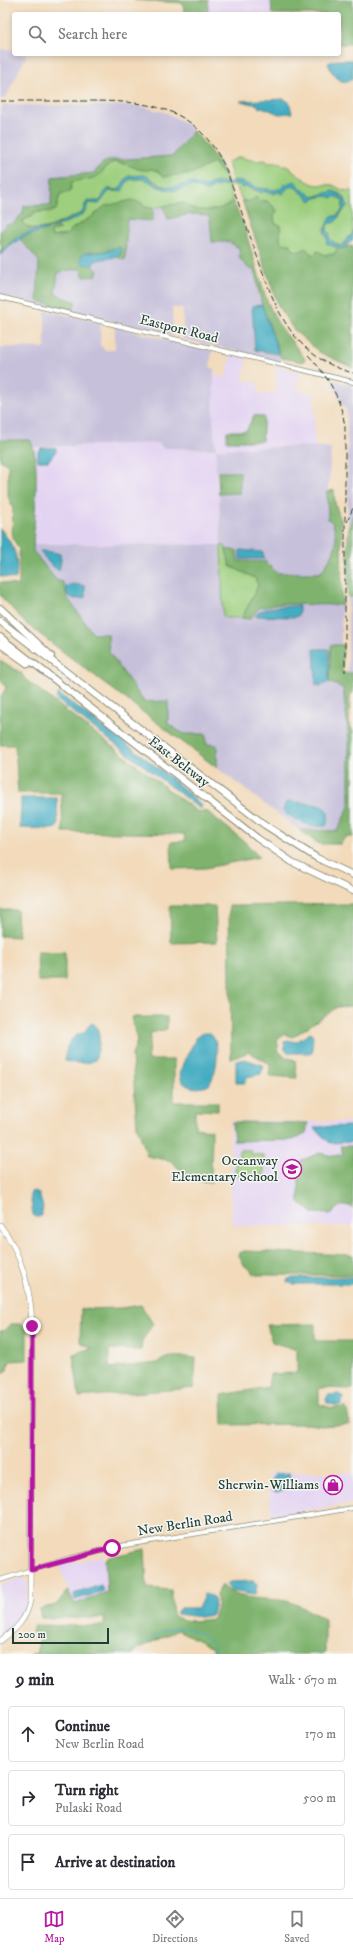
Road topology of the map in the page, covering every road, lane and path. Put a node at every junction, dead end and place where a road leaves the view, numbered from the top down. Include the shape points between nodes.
1 (0, 297) edge
2 (353, 382) edge
3 (0, 608) edge
4 (0, 621) edge
5 (0, 637) edge
6 (0, 644) edge
7 (76, 680) junction
8 (95, 713) junction
9 (353, 875) edge
10 (353, 891) edge
11 (0, 1225) edge
12 (353, 1508) edge
13 (31, 1570) junction
14 (0, 1580) edge
15 (0, 1641) edge

1 - 2 street, Eastport Road
3 - 7 highway
4 - 7 highway, East Beltway
5 - 8 highway, East Beltway
6 - 8 highway
7 - 9 highway, East Beltway via 276,833 317,858
8 - 10 highway, East Beltway via 257,838 292,862
11 - 13 main road via 22,1267 32,1308
12 - 13 street, New Berlin Road via 139,1542
13 - 14 street, New Berlin Road
13 - 15 main road via 27,1613 16,1628

